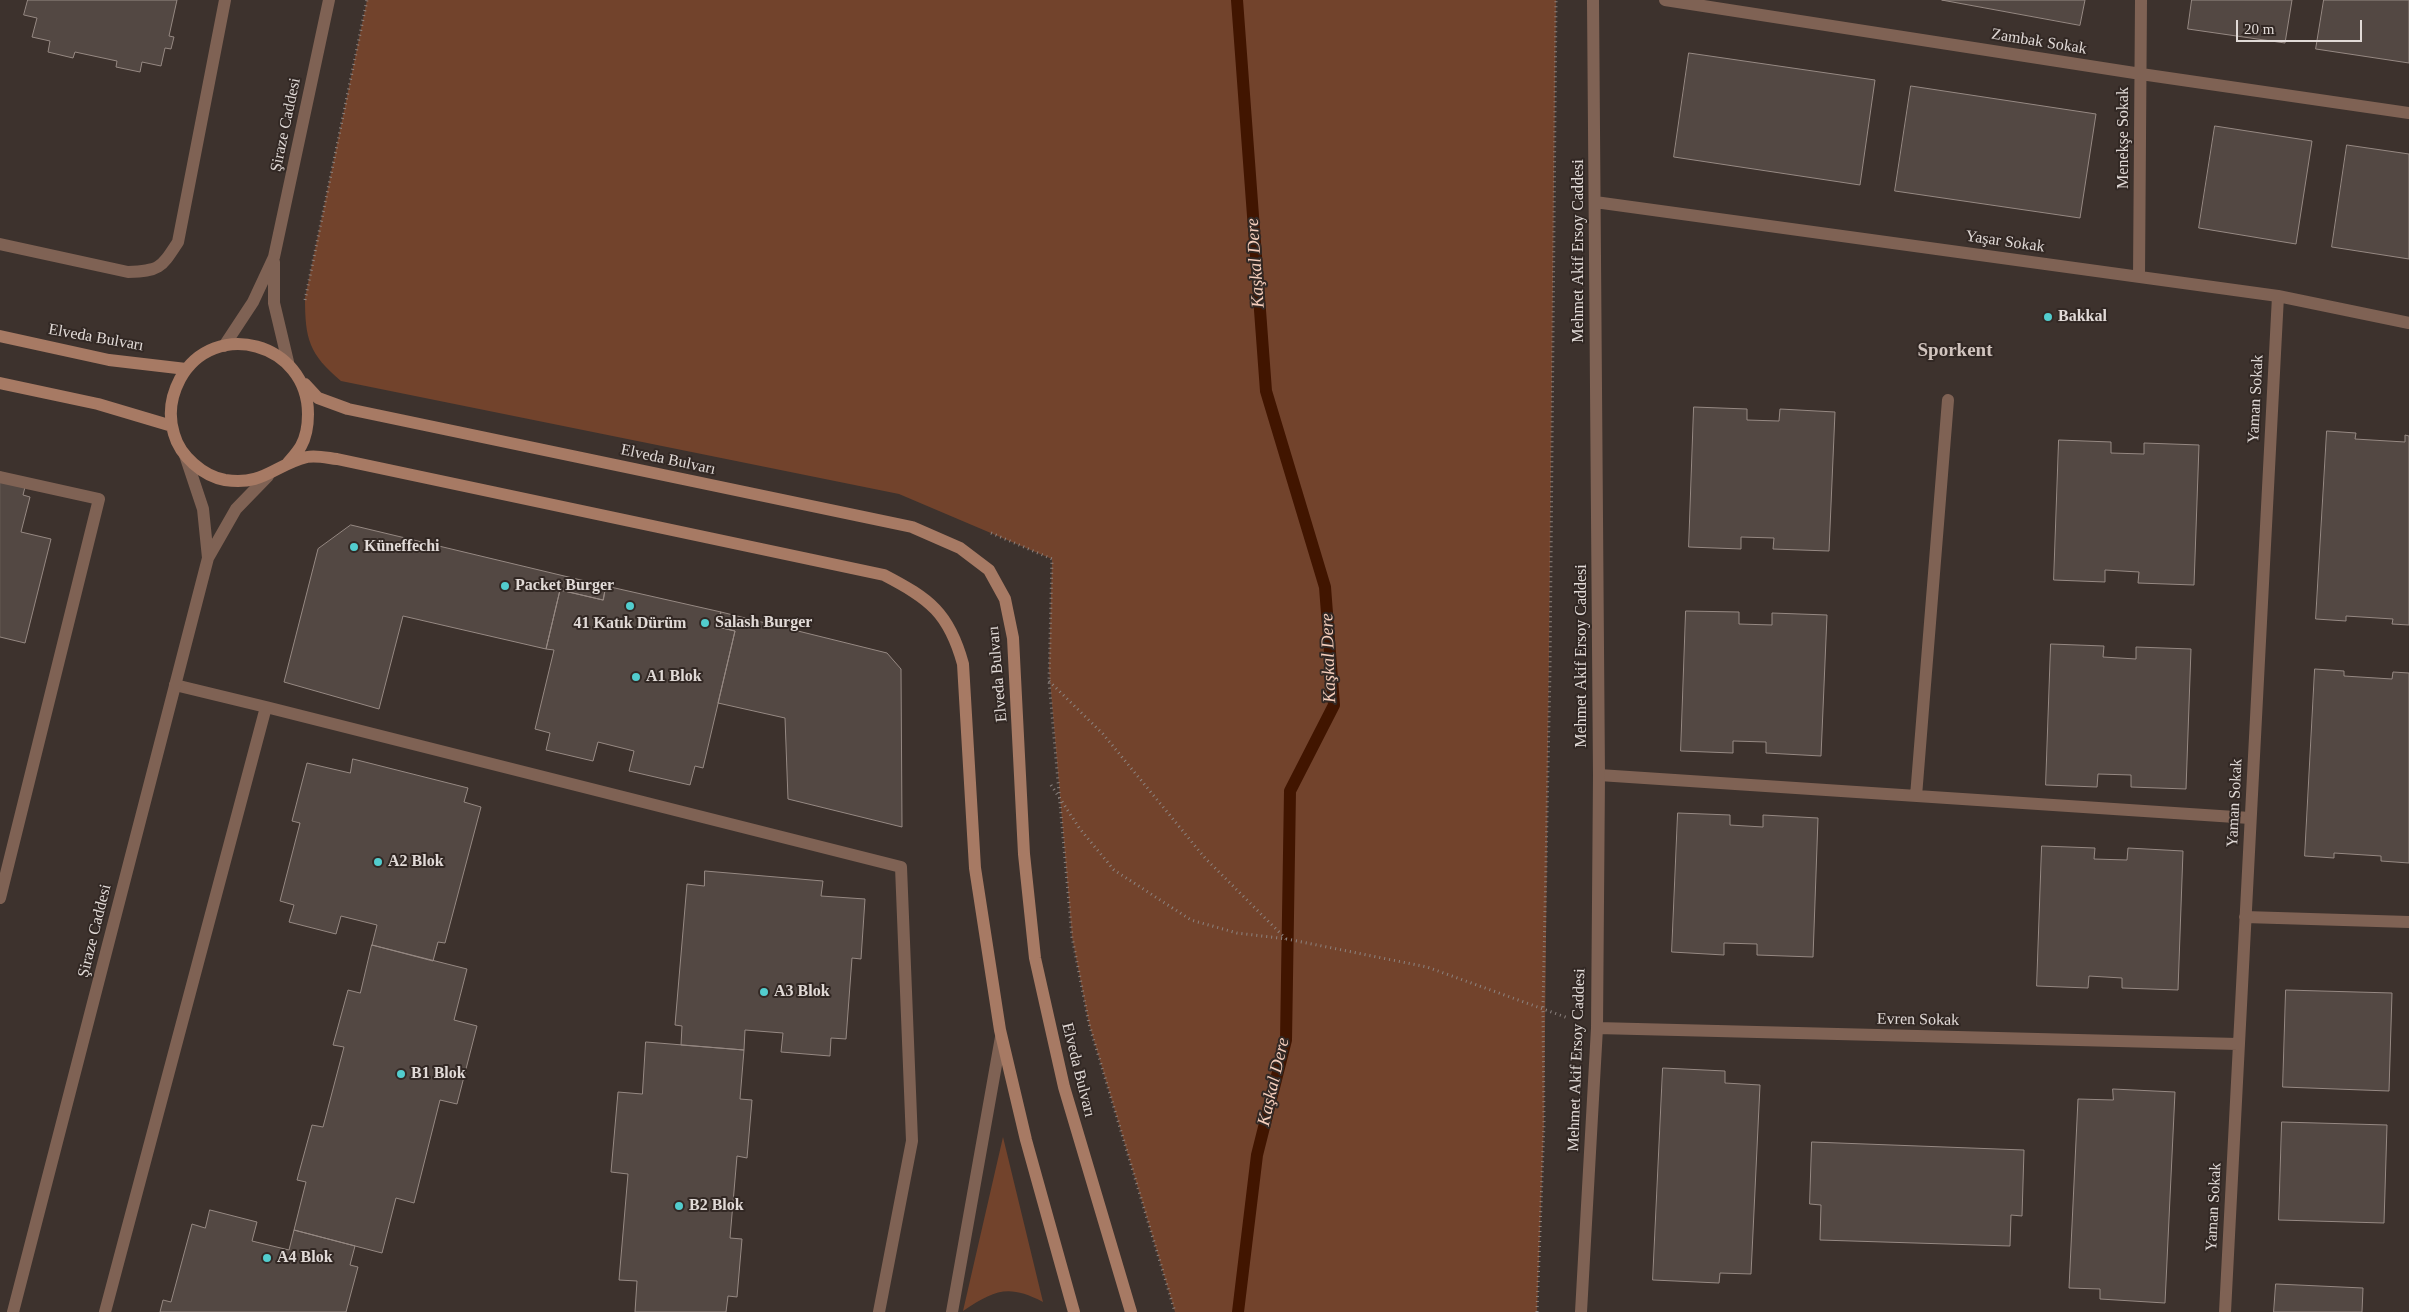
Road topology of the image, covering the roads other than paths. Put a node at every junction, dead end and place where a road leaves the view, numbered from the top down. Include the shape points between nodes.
1 (225, 0) edge
2 (329, 0) edge
3 (1593, 0) edge
4 (1665, 0) edge
5 (2141, 0) edge
6 (2141, 74) junction
7 (2409, 113) edge
8 (1596, 202) junction
9 (0, 244) edge
10 (274, 257) junction
11 (2139, 277) junction
12 (2278, 296) junction
13 (2409, 323) edge
14 (0, 336) edge
15 (224, 346) junction
16 (288, 362) junction
17 (186, 369) junction
18 (302, 381) junction
19 (0, 382) edge
20 (1948, 400) dead end
21 (172, 426) junction
22 (185, 455) junction
23 (287, 464) junction
24 (268, 476) junction
25 (0, 477) edge
26 (208, 558) junction
27 (176, 685) junction
28 (266, 707) junction
29 (1599, 775) junction
30 (1916, 796) junction
31 (2250, 818) junction
32 (0, 898) edge
33 (2245, 917) junction
34 (2409, 922) edge
35 (1596, 1028) junction
36 (1001, 1038) junction
37 (2238, 1044) junction
38 (14, 1312) edge
39 (105, 1312) edge
40 (879, 1312) edge
41 (952, 1312) edge
42 (1074, 1312) edge
43 (1131, 1312) edge
44 (1582, 1312) edge
45 (2225, 1312) edge

1 - 9 street via 178,242 163,265 148,272 128,272
2 - 10 street, Şiraze Caddesi
3 - 8 street, Mehmet Akif Ersoy Caddesi
4 - 6 street, Zambak Sokak
5 - 6 street, Menekşe Sokak
6 - 7 street, Zambak Sokak
6 - 11 street, Menekşe Sokak
8 - 11 street, Yaşar Sokak
8 - 29 street, Mehmet Akif Ersoy Caddesi
10 - 15 street, Şiraze Caddesi via 254,302
10 - 16 street, Şiraze Caddesi via 274,303
11 - 12 street, Yaşar Sokak
12 - 13 street, Yaşar Sokak
12 - 31 street, Yaman Sokak
14 - 17 main road, Elveda Bulvarı via 109,360
15 - 16 main road via 246,343 269,350
15 - 17 main road via 202,355
16 - 18 main road
17 - 21 main road via 174,390 170,412
18 - 23 main road via 308,402 308,425 301,446
18 - 43 main road, Elveda Bulvarı via 318,398 348,410 912,528 960,548 989,570 1005,599 1014,646 1024,854 1035,958 1064,1087
19 - 21 main road via 98,404
20 - 30 street
21 - 22 main road
22 - 24 main road via 202,471 223,480 246,482
22 - 26 street via 203,508
23 - 24 main road
23 - 36 main road, Elveda Bulvarı via 309,456 337,459 884,575 920,594 944,617 957,641 963,664 975,868
24 - 26 street via 236,508
25 - 32 street via 99,499
26 - 27 street, Şiraze Caddesi
27 - 28 street
27 - 38 street, Şiraze Caddesi
28 - 39 street
28 - 40 street via 901,867 912,1141
29 - 30 street
29 - 35 street, Mehmet Akif Ersoy Caddesi
30 - 31 street
31 - 33 street, Yaman Sokak
33 - 34 street
33 - 37 street, Yaman Sokak
35 - 37 street, Evren Sokak
35 - 44 street, Mehmet Akif Ersoy Caddesi
36 - 41 street
36 - 42 main road, Elveda Bulvarı
37 - 45 street, Yaman Sokak

